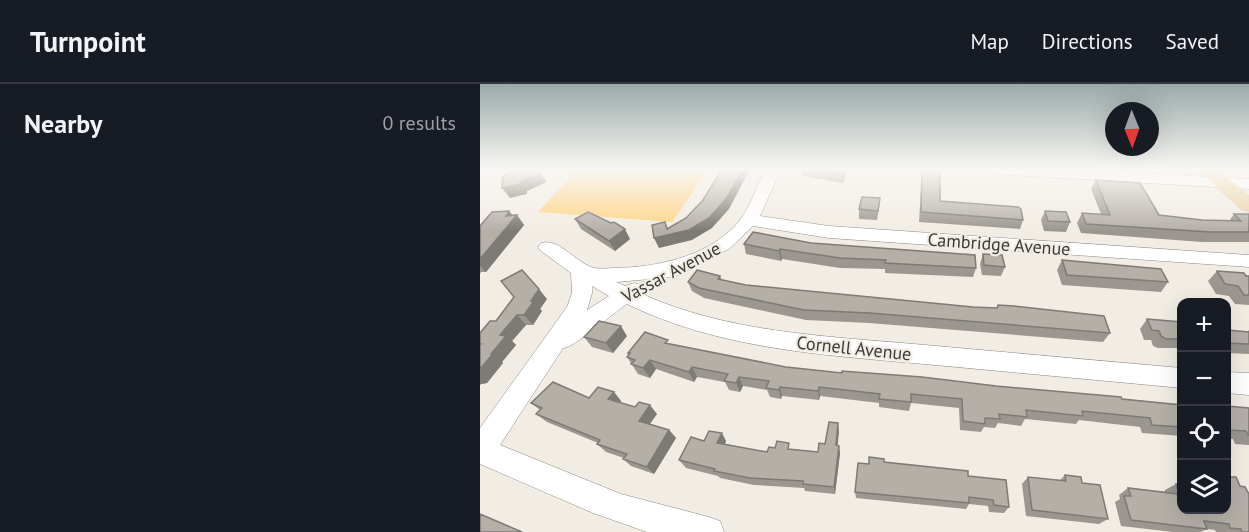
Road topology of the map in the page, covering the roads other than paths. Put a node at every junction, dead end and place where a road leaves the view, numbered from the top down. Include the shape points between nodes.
1 (763, 190) edge
2 (1236, 190) edge
3 (1249, 206) edge
4 (749, 220) junction
5 (547, 247) dead end
6 (1249, 261) edge
7 (678, 267) junction
8 (581, 273) junction
9 (624, 296) junction
10 (546, 355) junction
11 (1177, 378) edge
12 (1231, 382) edge
13 (1249, 384) edge
14 (481, 451) edge
15 (709, 532) edge

1 - 4 street, Vassar Avenue
2 - 3 main road
4 - 6 street, Cambridge Avenue via 829,232
4 - 7 street, Vassar Avenue via 727,242
5 - 8 street, Cornell Avenue
7 - 8 street via 608,275
7 - 9 street, Vassar Avenue
8 - 9 street, Cornell Avenue
8 - 10 street via 578,309
9 - 10 street, Vassar Avenue
9 - 11 street, Cornell Avenue via 692,322 776,340
10 - 14 street
12 - 13 street
14 - 15 street via 643,515

